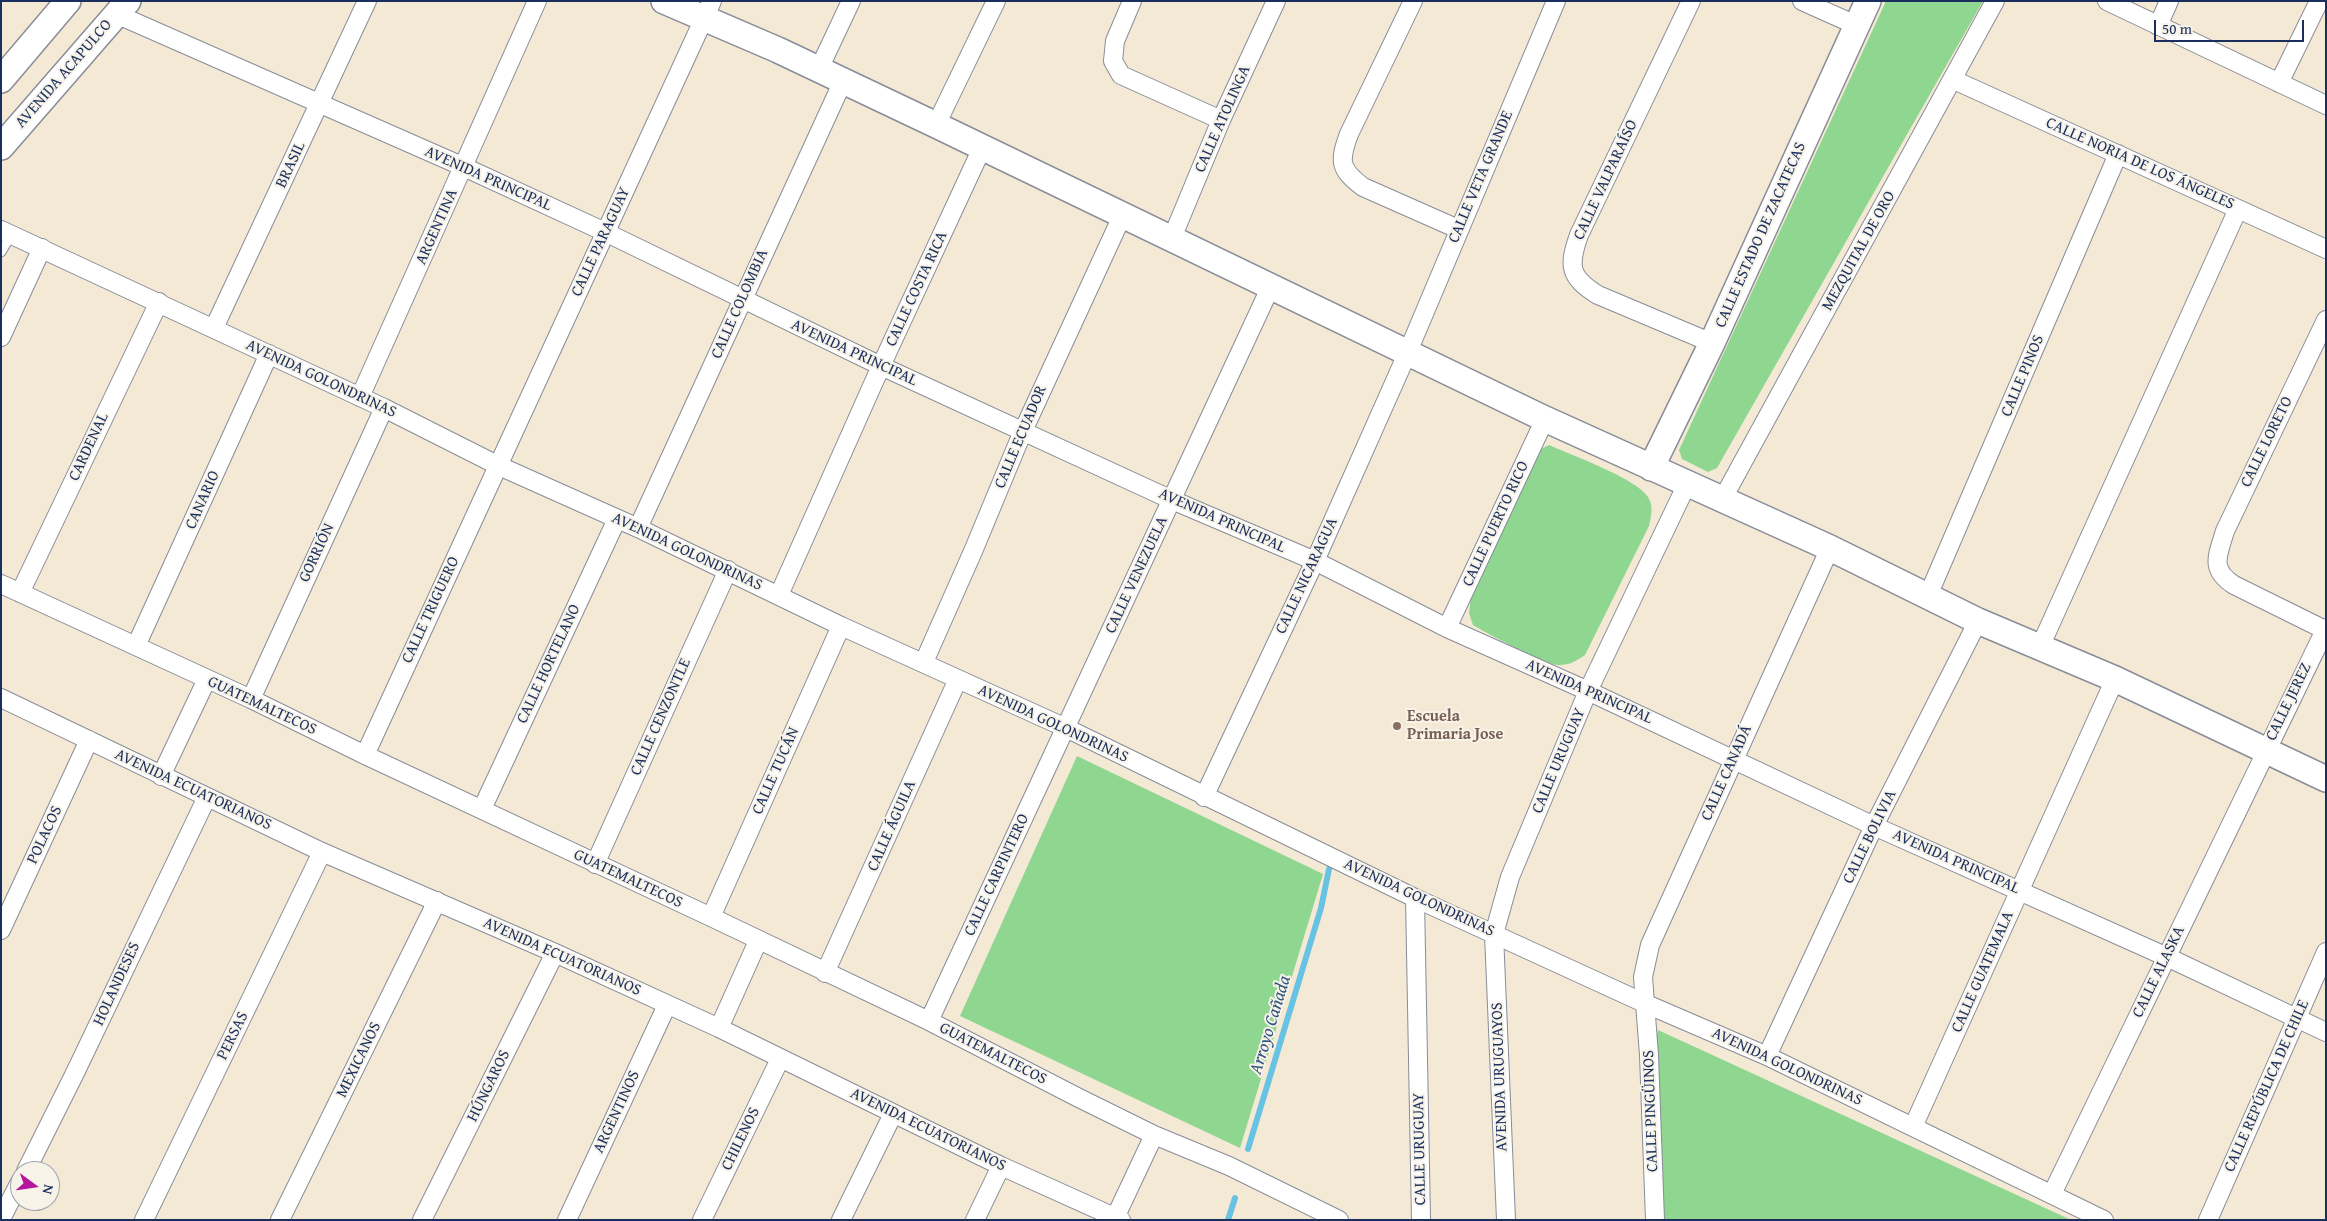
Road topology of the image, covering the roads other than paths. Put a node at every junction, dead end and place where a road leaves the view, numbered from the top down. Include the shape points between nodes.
1 (68, 1) edge
2 (367, 1) edge
3 (537, 1) edge
4 (664, 1) edge
5 (851, 1) edge
6 (996, 1) edge
7 (1132, 1) edge
8 (1276, 1) edge
9 (1414, 1) edge
10 (1556, 1) edge
11 (1691, 1) edge
12 (1802, 1) edge
13 (1868, 1) edge
14 (1995, 1) edge
15 (2107, 1) edge
16 (2170, 1) edge
17 (2319, 1) edge
18 (122, 8) edge
19 (708, 10) edge
20 (1856, 26) junction
21 (2158, 26) junction
22 (819, 70) junction
23 (1, 80) edge
24 (1954, 80) junction
25 (844, 81) junction
26 (2279, 83) junction
27 (319, 105) junction
28 (2326, 105) edge
29 (1221, 120) junction
30 (936, 125) junction
31 (1, 147) edge
32 (982, 148) junction
33 (2118, 154) junction
34 (464, 167) junction
35 (2238, 209) junction
36 (1123, 214) junction
37 (1458, 229) junction
38 (6, 232) edge
39 (605, 232) junction
40 (1172, 238) junction
41 (42, 248) junction
42 (2326, 249) edge
43 (1, 252) edge
44 (1271, 286) junction
45 (741, 300) junction
46 (159, 302) junction
47 (2326, 320) edge
48 (214, 328) junction
49 (1, 337) edge
50 (1712, 343) junction
51 (269, 354) junction
52 (1407, 354) junction
53 (881, 366) junction
54 (360, 397) junction
55 (384, 408) junction
56 (1545, 419) junction
57 (1023, 431) junction
58 (497, 465) junction
59 (1652, 468) junction
60 (1688, 484) junction
61 (1172, 500) junction
62 (1722, 500) junction
63 (616, 519) junction
64 (638, 528) junction
65 (1830, 548) junction
66 (1315, 561) junction
67 (728, 570) junction
68 (1, 584) edge
69 (20, 593) junction
70 (779, 595) junction
71 (1927, 598) junction
72 (1978, 621) junction
73 (841, 626) junction
74 (1447, 628) junction
75 (2325, 629) edge
76 (136, 646) junction
77 (2040, 647) junction
78 (924, 662) junction
79 (958, 679) junction
80 (2115, 679) junction
81 (207, 680) junction
82 (1588, 691) junction
83 (1, 698) edge
84 (251, 699) junction
85 (1066, 728) junction
86 (89, 740) junction
87 (2265, 750) junction
88 (365, 755) junction
89 (1734, 758) junction
90 (161, 776) junction
91 (2326, 779) edge
92 (207, 797) junction
93 (1204, 797) junction
94 (482, 809) junction
95 (1874, 826) junction
96 (322, 852) junction
97 (595, 864) junction
98 (2020, 891) junction
99 (1415, 898) junction
100 (437, 901) junction
101 (711, 917) junction
102 (1, 930) edge
103 (1494, 934) junction
104 (758, 941) junction
105 (2326, 952) edge
106 (555, 953) junction
107 (2167, 957) junction
108 (826, 973) junction
109 (1644, 1003) junction
110 (667, 1005) junction
111 (2296, 1018) junction
112 (929, 1021) junction
113 (719, 1028) junction
114 (2326, 1032) edge
115 (1768, 1056) junction
116 (780, 1059) junction
117 (893, 1114) junction
118 (1913, 1127) junction
119 (1154, 1135) junction
120 (31, 1161) edge
121 (1000, 1166) junction
122 (2052, 1194) junction
123 (10, 1201) edge
124 (1, 1219) edge
125 (1117, 1219) edge
126 (144, 1220) edge
127 (280, 1220) edge
128 (422, 1220) edge
129 (567, 1220) edge
130 (702, 1220) edge
131 (841, 1220) edge
132 (975, 1220) edge
133 (1339, 1220) edge
134 (1421, 1220) edge
135 (1506, 1220) edge
136 (1655, 1220) edge
137 (2104, 1220) edge
138 (2208, 1220) edge

1 - 23 main road
2 - 27 street, BRASIL
3 - 34 street, ARGENTINA
4 - 19 main road
5 - 22 street
6 - 30 street
7 - 29 street via 1115,42 1113,61 1121,75
8 - 29 street, CALLE ATOLINGA
9 - 37 street via 1349,134 1342,153 1342,167 1363,187
10 - 37 street, CALLE VETA GRANDE
11 - 50 street, CALLE VALPARAÍSO via 1579,235 1572,256 1573,272 1583,286
12 - 20 street
13 - 20 main road, CALLE ESTADO DE ZACATECAS
14 - 24 street, MEZQUITAL DE ORO
15 - 21 street
16 - 21 street
17 - 26 street
18 - 27 street, AVENIDA PRINCIPAL
18 - 31 main road, AVENIDA ACAPULCO
19 - 22 main road
19 - 39 street, CALLE PARAGUAY
20 - 50 main road, CALLE ESTADO DE ZACATECAS
21 - 26 street
22 - 25 main road
24 - 33 street, CALLE NORIA DE LOS ÁNGELES
24 - 62 street, MEZQUITAL DE ORO
25 - 30 main road
25 - 45 street, CALLE COLOMBIA
26 - 28 street
27 - 34 street, AVENIDA PRINCIPAL
27 - 48 street, BRASIL
29 - 40 street, CALLE ATOLINGA
30 - 32 main road
32 - 36 main road
32 - 53 street, CALLE COSTA RICA
33 - 35 street, CALLE NORIA DE LOS ÁNGELES
33 - 71 street, CALLE PINOS
34 - 39 street, AVENIDA PRINCIPAL
34 - 54 street, ARGENTINA
35 - 42 street, CALLE NORIA DE LOS ÁNGELES
35 - 77 street
36 - 40 main road
36 - 57 street, CALLE ECUADOR
37 - 52 street, CALLE VETA GRANDE
38 - 41 street, AVENIDA GOLONDRINAS
38 - 43 lane
39 - 45 street, AVENIDA PRINCIPAL
39 - 58 street, CALLE PARAGUAY
40 - 44 main road
41 - 46 street, AVENIDA GOLONDRINAS
41 - 49 street
44 - 52 main road
44 - 61 street, CALLE VENEZUELA
45 - 53 street, AVENIDA PRINCIPAL
45 - 64 street, CALLE COLOMBIA
46 - 48 street, AVENIDA GOLONDRINAS
46 - 69 street, CARDENAL
47 - 75 street, CALLE LORETO via 2225,531 2217,566 2222,577 2234,585
48 - 51 street, AVENIDA GOLONDRINAS
50 - 59 main road, CALLE ESTADO DE ZACATECAS
51 - 54 street, AVENIDA GOLONDRINAS
51 - 76 street, CANARIO
52 - 56 main road
52 - 66 street, CALLE NICARAGUA
53 - 57 street, AVENIDA PRINCIPAL
53 - 70 street, CALLE COSTA RICA
54 - 55 street, AVENIDA GOLONDRINAS
55 - 58 street, AVENIDA GOLONDRINAS
55 - 84 street, GORRIÓN
56 - 59 main road
56 - 74 street, CALLE PUERTO RICO
57 - 61 street, AVENIDA PRINCIPAL
57 - 78 street, CALLE ECUADOR
58 - 63 street, AVENIDA GOLONDRINAS
58 - 88 street, CALLE TRIGUERO
59 - 60 main road
60 - 62 main road
60 - 82 street, CALLE URUGUAY
61 - 66 street, AVENIDA PRINCIPAL
61 - 85 street, CALLE VENEZUELA
62 - 65 main road
63 - 64 street, AVENIDA GOLONDRINAS
63 - 94 street, CALLE HORTELANO
64 - 67 street, AVENIDA GOLONDRINAS
65 - 71 main road
65 - 89 street, CALLE CANADÁ
66 - 74 street, AVENIDA PRINCIPAL
66 - 93 street, CALLE NICARAGUA
67 - 70 street, AVENIDA GOLONDRINAS
67 - 97 street, CALLE CENZONTLE
68 - 69 street, GUATEMALTECOS
69 - 76 street, GUATEMALTECOS
70 - 73 street, AVENIDA GOLONDRINAS
71 - 72 main road
72 - 77 main road
72 - 95 street, CALLE BOLIVIA
73 - 78 street, AVENIDA GOLONDRINAS
73 - 101 street, CALLE TUCÁN
74 - 82 street, AVENIDA PRINCIPAL
75 - 87 street, CALLE JEREZ
76 - 81 street, GUATEMALTECOS
77 - 80 main road
78 - 79 street, AVENIDA GOLONDRINAS
79 - 85 street, AVENIDA GOLONDRINAS
79 - 108 street, CALLE ÁGUILA
80 - 87 main road
80 - 98 street, CALLE GUATEMALA
81 - 84 street, GUATEMALTECOS
81 - 90 street
82 - 89 street, AVENIDA PRINCIPAL
82 - 103 street, CALLE URUGUAY via 1510,877
83 - 86 street, AVENIDA ECUATORIANOS
84 - 88 street, GUATEMALTECOS
85 - 93 street, AVENIDA GOLONDRINAS
85 - 112 street, CALLE CARPINTERO
86 - 90 street, AVENIDA ECUATORIANOS
86 - 102 street, POLACOS
87 - 91 main road
87 - 107 street, CALLE ALASKA
88 - 94 street, GUATEMALTECOS
89 - 95 street, AVENIDA PRINCIPAL
89 - 109 street, CALLE CANADÁ via 1650,945 1643,977
90 - 92 street, AVENIDA ECUATORIANOS
92 - 96 street, AVENIDA ECUATORIANOS
92 - 120 street, HOLANDESES
93 - 99 street, AVENIDA GOLONDRINAS
94 - 97 street, GUATEMALTECOS
95 - 98 street, AVENIDA PRINCIPAL
95 - 115 street, CALLE BOLIVIA
96 - 100 street, AVENIDA ECUATORIANOS
96 - 126 street, PERSAS
97 - 101 street, GUATEMALTECOS
98 - 107 street, AVENIDA PRINCIPAL
98 - 118 street, CALLE GUATEMALA
99 - 103 street, AVENIDA GOLONDRINAS
99 - 134 street, CALLE URUGUAY
100 - 106 street, AVENIDA ECUATORIANOS
100 - 127 street, MEXICANOS
101 - 104 street, GUATEMALTECOS
103 - 109 street, AVENIDA GOLONDRINAS
103 - 135 street, AVENIDA URUGUAYOS
104 - 108 street, GUATEMALTECOS
104 - 113 street
105 - 111 street, CALLE REPÚBLICA DE CHILE
106 - 110 street, AVENIDA ECUATORIANOS
106 - 128 street, HÚNGAROS
107 - 111 street, AVENIDA PRINCIPAL
107 - 122 street, CALLE ALASKA
108 - 112 street, GUATEMALTECOS
109 - 115 street, AVENIDA GOLONDRINAS
109 - 136 street, CALLE PINGÜINOS
110 - 113 street, AVENIDA ECUATORIANOS
110 - 129 street, ARGENTINOS
111 - 114 street, AVENIDA PRINCIPAL
111 - 138 street, CALLE REPÚBLICA DE CHILE
112 - 119 street, GUATEMALTECOS
113 - 116 street, AVENIDA ECUATORIANOS
115 - 118 street, AVENIDA GOLONDRINAS
116 - 117 street, AVENIDA ECUATORIANOS
116 - 130 street, CHILENOS
117 - 121 street, AVENIDA ECUATORIANOS
117 - 131 street
118 - 122 street, AVENIDA GOLONDRINAS
119 - 125 street
119 - 133 street, GUATEMALTECOS
121 - 125 street, AVENIDA ECUATORIANOS
121 - 132 street
122 - 137 street, AVENIDA GOLONDRINAS
123 - 124 street

